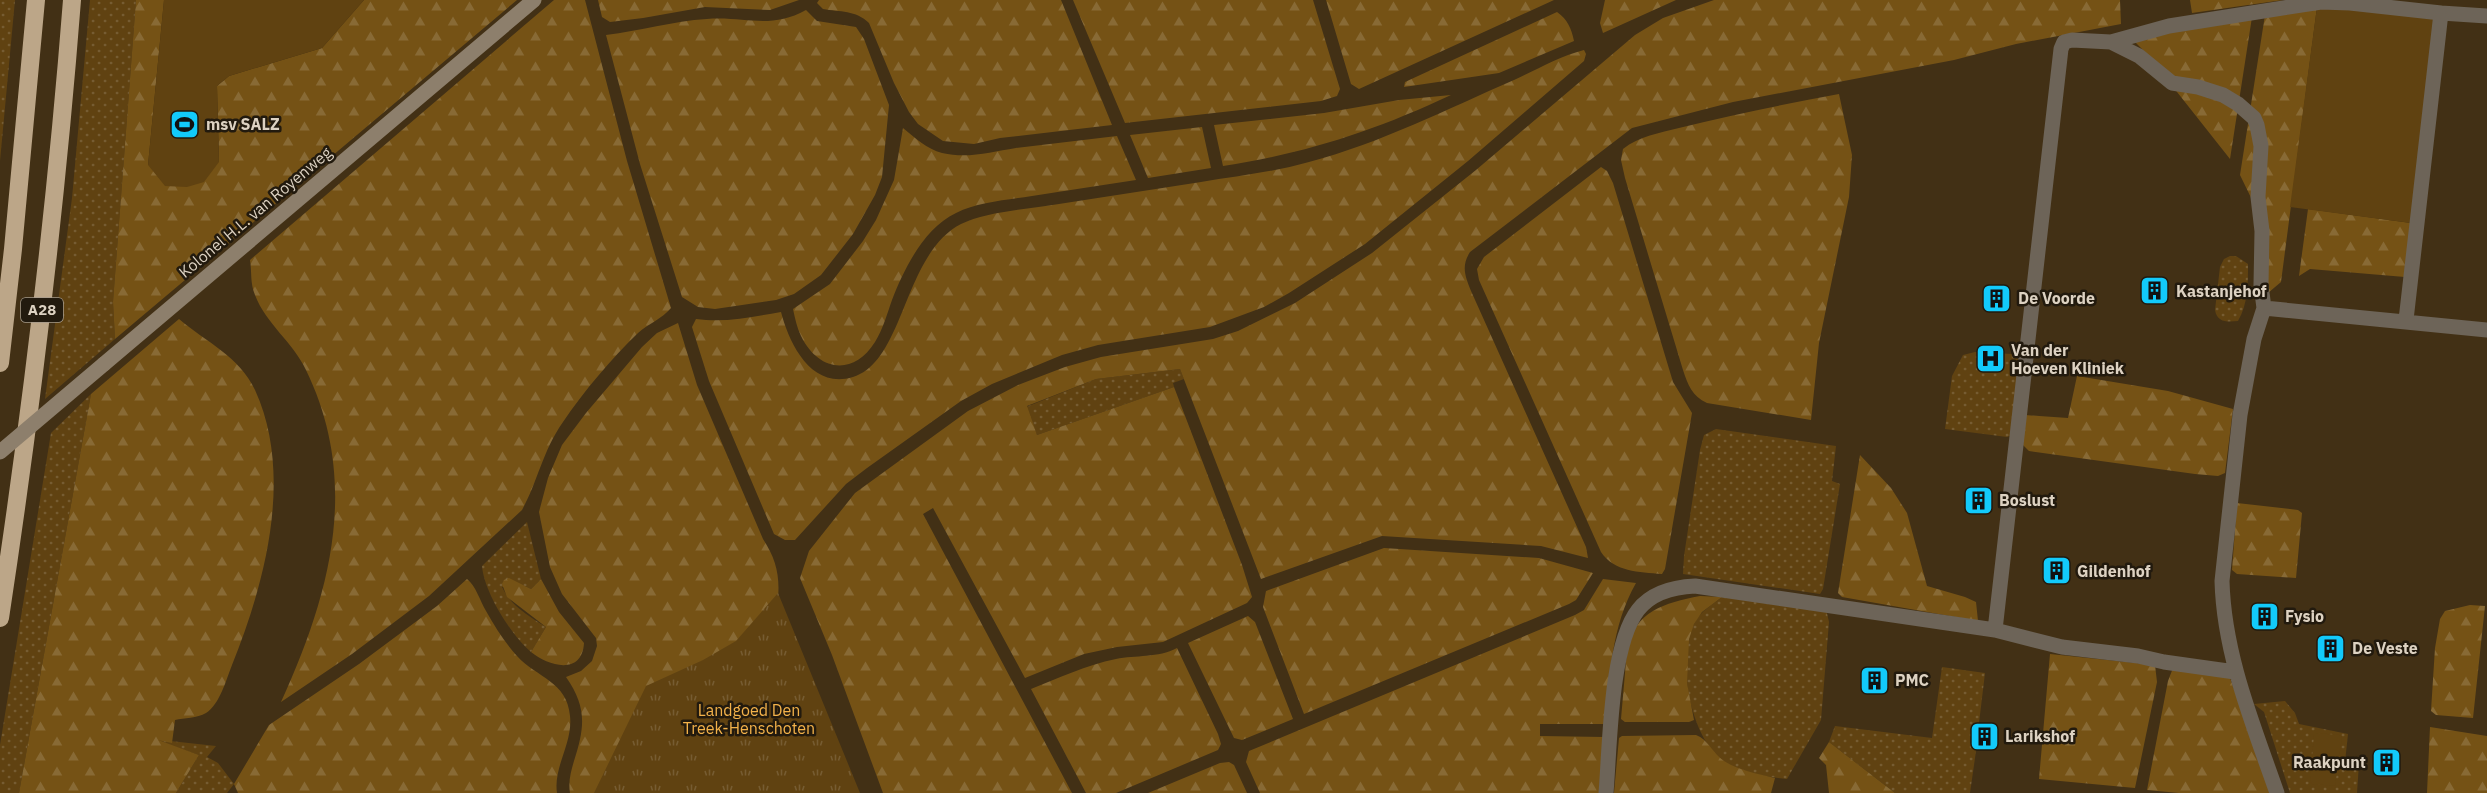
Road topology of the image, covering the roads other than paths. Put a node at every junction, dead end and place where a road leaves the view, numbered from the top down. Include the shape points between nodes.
1 (36, 0) edge
2 (72, 0) edge
3 (534, 0) edge
4 (2441, 13) junction
5 (2487, 16) edge
6 (2111, 42) junction
7 (2264, 308) junction
8 (2406, 320) junction
9 (2487, 330) edge
10 (0, 363) edge
11 (0, 452) edge
12 (0, 618) edge
13 (1995, 630) junction
14 (2235, 672) junction
15 (1606, 793) edge
16 (2277, 793) edge

1 - 10 highway, A28
2 - 12 highway, A28 via 62,136 35,374
3 - 11 street, Kolonel H.L. van Royenweg, bridge
4 - 5 street
4 - 6 street via 2321,2 2169,26
4 - 8 street
6 - 7 street via 2139,56 2172,83 2223,95 2254,118 2261,146 2258,197
6 - 13 street via 2072,40 2064,42 2061,49
7 - 8 street
7 - 14 street via 2240,415 2222,581
8 - 9 street
13 - 14 street via 2062,647
13 - 15 street via 1695,585 1675,586 1654,595 1638,610 1625,634 1617,668
14 - 16 street

